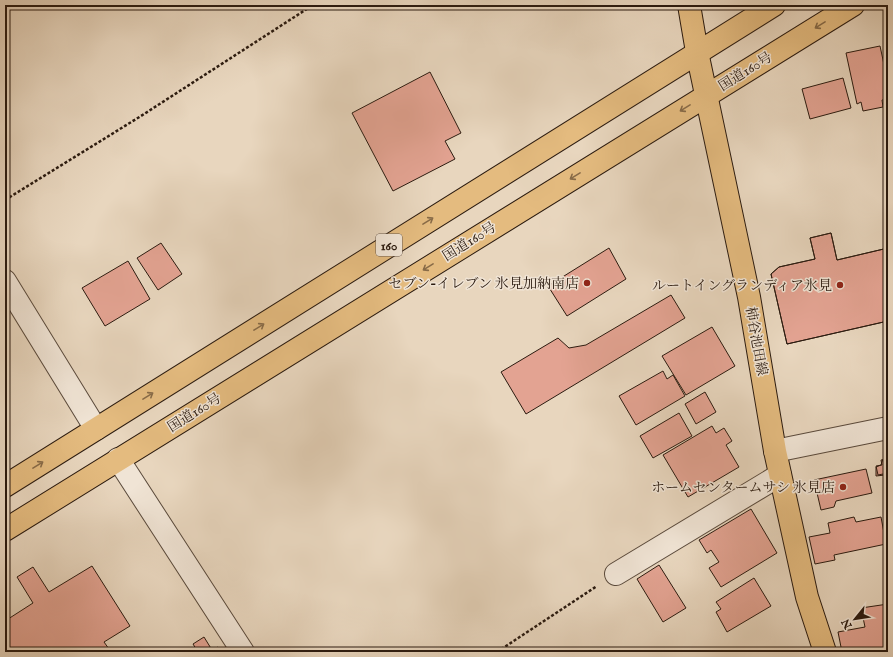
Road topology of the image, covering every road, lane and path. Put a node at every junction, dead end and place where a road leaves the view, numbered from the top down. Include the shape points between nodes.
1 (313, 5) edge
2 (689, 5) edge
3 (774, 5) edge
4 (853, 5) edge
5 (697, 52) junction
6 (707, 94) junction
7 (5, 200) edge
8 (5, 281) edge
9 (888, 428) edge
10 (96, 429) junction
11 (775, 451) junction
12 (118, 459) junction
13 (780, 475) junction
14 (5, 486) edge
15 (5, 530) edge
16 (616, 574) joint
17 (243, 652) edge
18 (497, 652) edge
19 (825, 652) edge

1 - 7 path
2 - 5 main road, 柿谷池田線
3 - 5 main road, 160
4 -> 6 main road, 国道160号
5 - 6 main road, 柿谷池田線
10 -> 5 main road, 160
6 - 11 main road, 柿谷池田線 via 749,297
6 -> 12 main road, 国道160号
8 - 10 street
9 - 11 street
14 -> 10 main road, 160
11 - 13 main road, 柿谷池田線
12 - 15 main road, 国道160号
12 - 17 street
13 - 16 street
13 - 19 main road, 柿谷池田線 via 807,597
16 - 18 path

